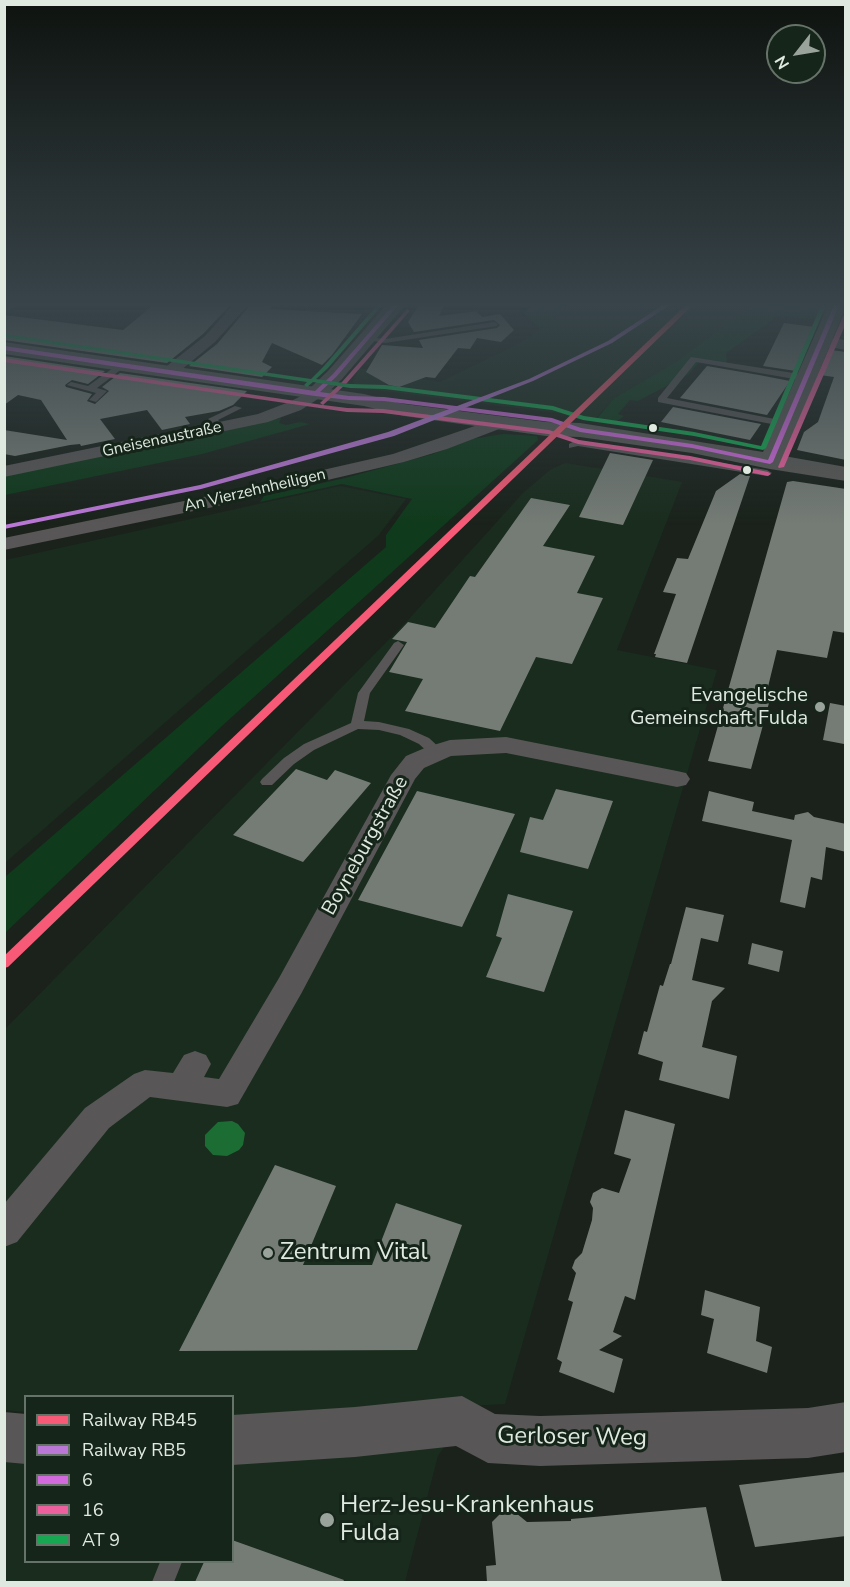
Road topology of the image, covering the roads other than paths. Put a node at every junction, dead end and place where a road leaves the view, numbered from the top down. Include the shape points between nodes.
1 (106, 377) edge
2 (203, 377) edge
3 (333, 377) edge
4 (679, 377) edge
5 (800, 377) edge
6 (806, 378) joint
7 (72, 386) dead end
8 (90, 389) junction
9 (315, 394) junction
10 (93, 400) dead end
11 (364, 400) junction
12 (237, 408) dead end
13 (501, 422) junction
14 (787, 424) junction
15 (221, 428) junction
16 (576, 438) junction
17 (769, 467) junction
18 (8, 470) edge
19 (846, 474) edge
20 (4, 544) edge
21 (398, 645) dead end
22 (357, 725) junction
23 (436, 752) junction
24 (677, 779) dead end
25 (267, 782) dead end
26 (4, 1231) edge
27 (846, 1427) edge
28 (4, 1437) edge
29 (24, 1439) edge
30 (234, 1440) edge
31 (171, 1563) edge
32 (163, 1582) edge

1 - 8 lane
2 - 9 main road
3 - 9 street
4 - 14 lane via 661,400
5 - 6 lane
6 - 14 main road
7 - 8 lane
8 - 10 lane via 103,391
9 - 11 main road
9 - 15 street, Gneisenaustraße via 282,412
11 - 13 main road via 404,410
11 - 16 main road via 384,399 552,420
12 - 15 lane via 212,419
13 - 16 main road
13 - 20 street, An Vierzehnheiligen via 398,458
14 - 17 main road
15 - 18 street, Gneisenaustraße
16 - 17 main road via 692,446
17 - 19 main road
21 - 22 lane via 364,693
22 - 23 lane via 404,732
22 - 25 lane via 309,747
23 - 24 street, Boyneburgstraße via 465,746 506,745
23 - 26 street, Boyneburgstraße via 415,762 404,775 228,1094 188,1076 145,1083 97,1118
27 - 30 street, Gerloser Weg via 808,1433 540,1441 488,1438 462,1421
28 - 29 street
31 - 32 lane

